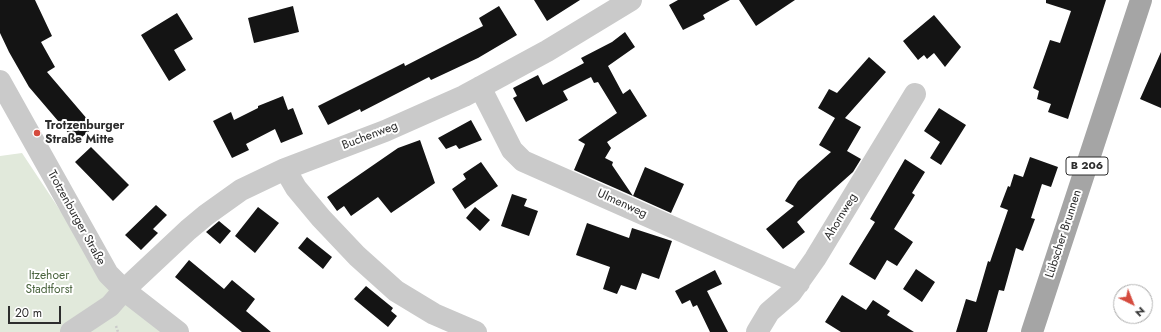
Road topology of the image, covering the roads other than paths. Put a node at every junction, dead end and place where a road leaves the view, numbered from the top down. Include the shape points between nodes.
1 (631, 0) edge
2 (1141, 0) edge
3 (0, 81) edge
4 (480, 87) junction
5 (915, 94) dead end
6 (285, 169) junction
7 (799, 283) junction
8 (124, 290) junction
9 (71, 332) edge
10 (178, 332) edge
11 (476, 332) edge
12 (757, 332) edge
13 (1032, 332) edge

1 - 4 street, Buchenweg via 547,51
2 - 13 main road, Lübscher Brunnen / B 206
3 - 8 street, Trotzenburger Straße via 101,264
4 - 6 street, Buchenweg via 385,131
4 - 7 street, Ulmenweg via 512,150 523,161
5 - 7 street, Ahornweg
6 - 8 street, Buchenweg via 242,190 206,215
6 - 11 street via 296,188 321,218 357,256 396,291 434,314
7 - 12 street, Ahornweg via 770,312
8 - 9 street, Buchenweg via 110,306
8 - 10 street, Trotzenburger Straße

